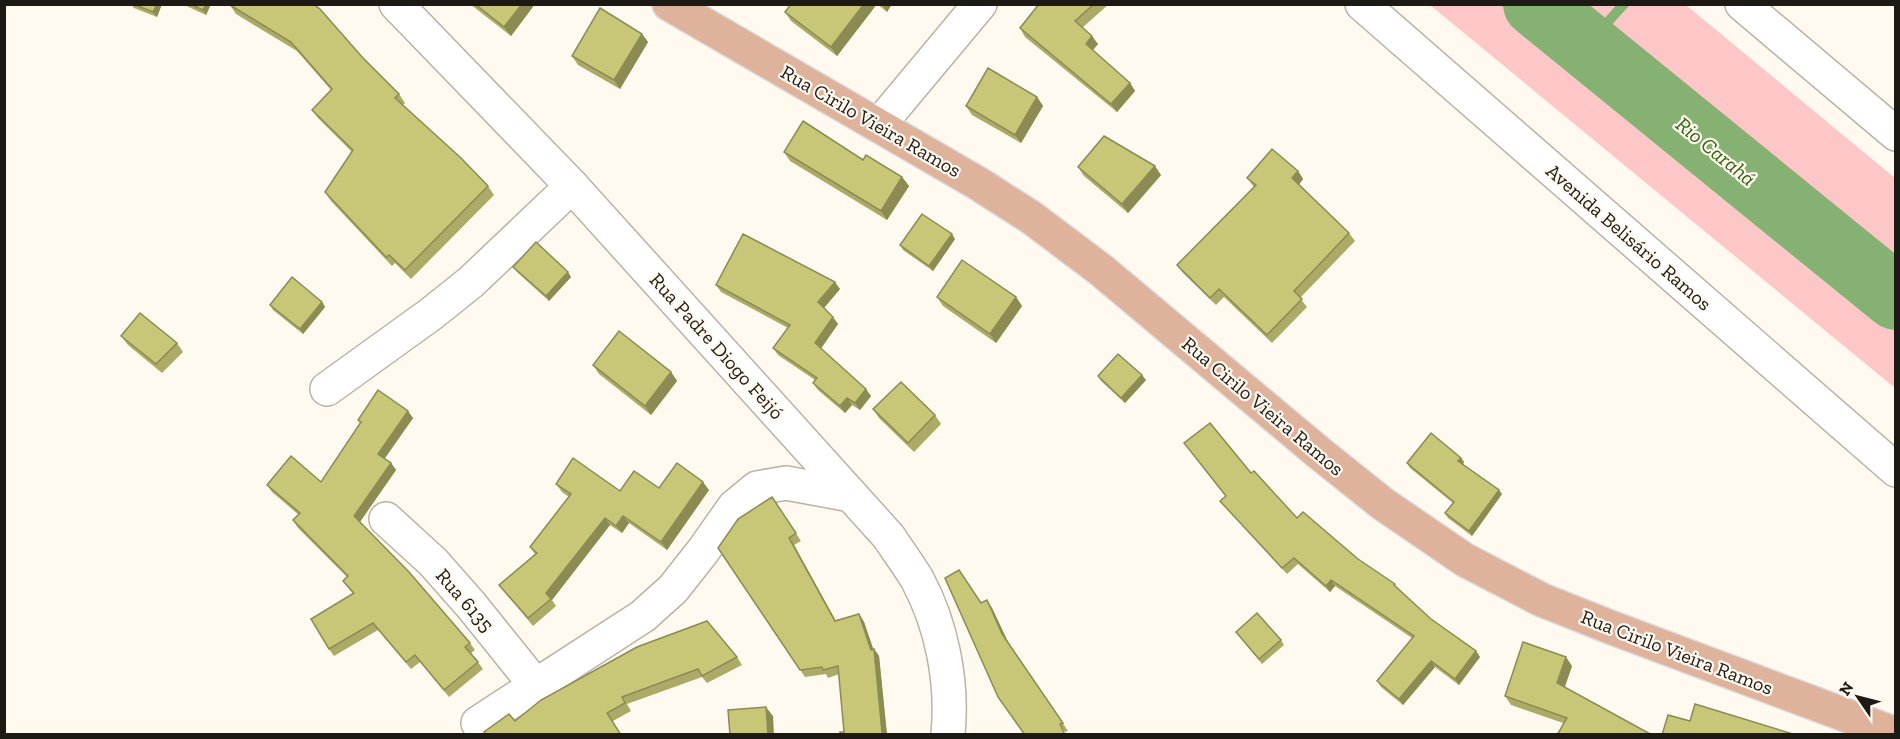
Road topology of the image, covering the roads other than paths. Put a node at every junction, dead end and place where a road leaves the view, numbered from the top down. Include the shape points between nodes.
1 (396, 4) edge
2 (669, 4) edge
3 (980, 4) edge
4 (1362, 4) edge
5 (1742, 4) edge
6 (879, 125) junction
7 (1896, 134) edge
8 (572, 186) junction
9 (327, 389) dead end
10 (1896, 470) edge
11 (851, 495) junction
12 (386, 519) dead end
13 (537, 687) junction
14 (478, 723) dead end
15 (1896, 734) edge
16 (948, 735) edge

1 - 8 street, Rua Padre Diogo Feijó
2 - 6 main road, Rua Cirilo Vieira Ramos
3 - 6 street
4 - 10 street, Avenida Belisário Ramos
5 - 7 street
6 - 15 main road, Rua Cirilo Vieira Ramos via 1032,218 1101,270 1383,504 1465,560 1542,600
8 - 9 street via 471,282
8 - 11 street, Rua Padre Diogo Feijó
11 - 13 street via 786,483 757,488 734,507 672,589 643,616
11 - 16 street, Rua Padre Diogo Feijó via 889,537 917,580 939,632 948,678
12 - 13 street, Rua 6135 via 433,562
13 - 14 street

